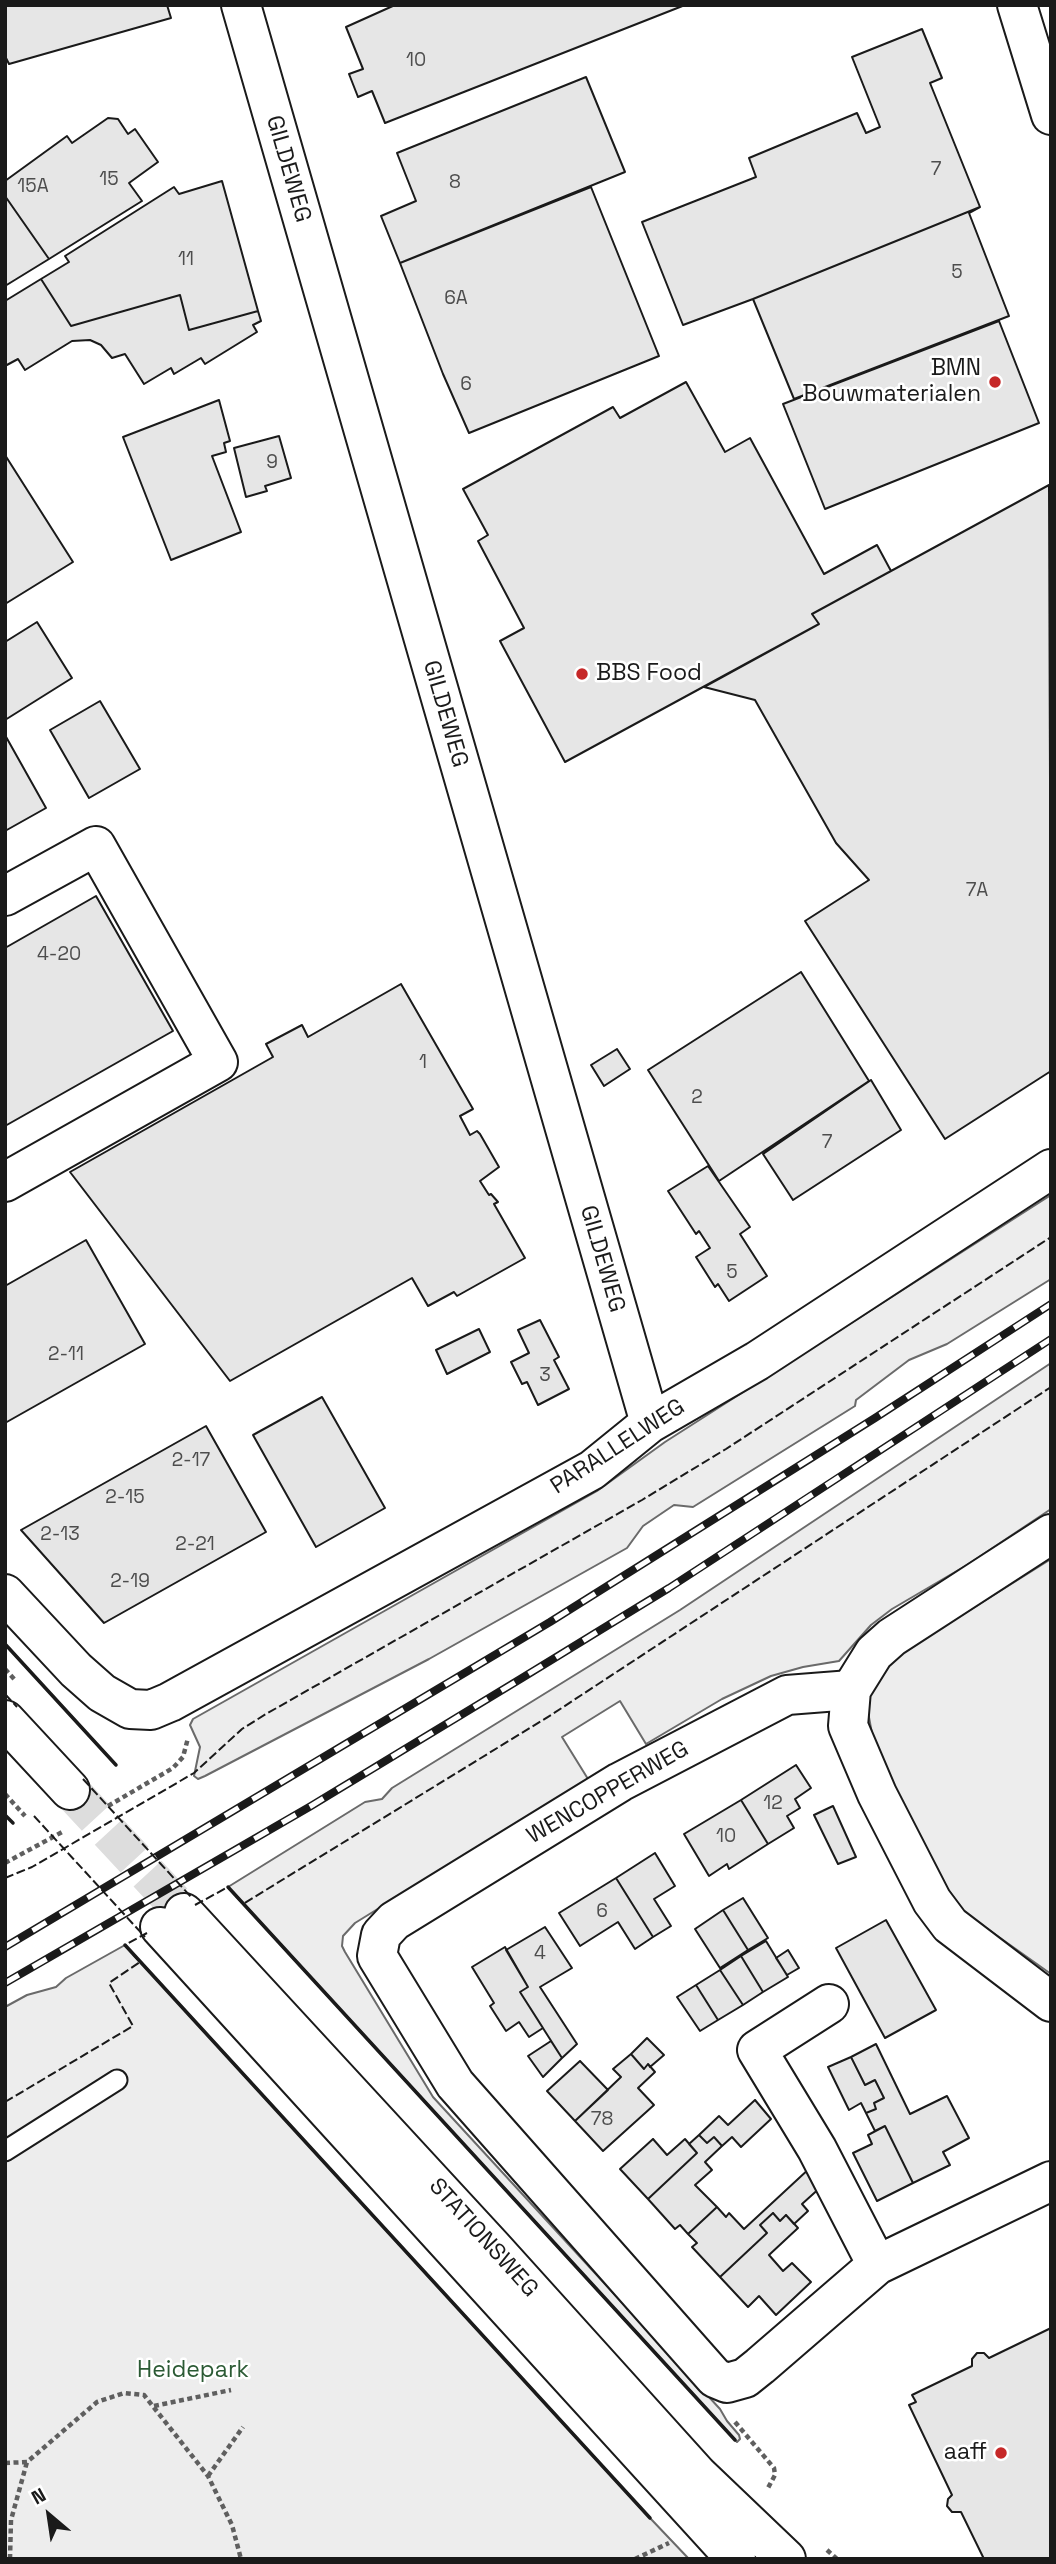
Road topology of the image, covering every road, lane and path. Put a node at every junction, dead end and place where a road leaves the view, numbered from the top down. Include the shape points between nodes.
1 (241, 5) edge
2 (1017, 5) edge
3 (1051, 115) edge
4 (5, 896) edge
5 (1051, 1169) edge
6 (5, 1182) edge
7 (649, 1423) junction
8 (1051, 1534) edge
9 (5, 1594) edge
10 (851, 1690) junction
11 (170, 1702) junction
12 (5, 1720) edge
13 (5, 1758) edge
14 (5, 1794) edge
15 (52, 1810) junction
16 (101, 1810) dead end
17 (5, 1863) edge
18 (1051, 2002) edge
19 (829, 2004) dead end
20 (117, 2080) dead end
21 (5, 2151) edge
22 (1051, 2181) edge
23 (877, 2265) junction
24 (727, 2383) junction
25 (231, 2390) dead end
26 (155, 2406) junction
27 (243, 2427) dead end
28 (27, 2462) junction
29 (5, 2463) edge
30 (208, 2476) junction
31 (764, 2495) dead end
32 (672, 2541) dead end
33 (10, 2559) edge
34 (241, 2559) edge
35 (635, 2559) edge
36 (736, 2559) edge
37 (786, 2559) edge

1 - 7 street, GILDEWEG
2 - 3 street
4 - 6 street via 96,846 218,1062
5 - 7 street, PARALLELWEG via 757,1361
7 - 11 street, PARALLELWEG via 592,1470
8 - 10 street via 892,1637 874,1653
9 - 11 street, PARALLELWEG via 102,1693 130,1709 151,1710
10 - 18 street via 848,1726 932,1901 950,1925
10 - 24 street, WENCOPPERWEG via 787,1695 620,1782 394,1921 381,1935 377,1956 455,2084 715,2378
11 - 16 path via 188,1738 183,1757 173,1768
12 - 15 street
13 - 15 street
14 - 15 path
15 - 17 path
19 - 23 street via 757,2050 817,2149
20 - 21 lane
22 - 23 street
23 - 24 street via 745,2378
24 - 31 path via 732,2419 774,2468
25 - 26 path
26 - 28 path via 144,2395 124,2393 97,2402
26 - 30 path
27 - 30 path
28 - 29 path
28 - 33 path via 11,2519
30 - 34 path via 232,2525
32 - 35 path
36 - 37 street, STATIONSWEG via 172,1920 493,2248 698,2476

